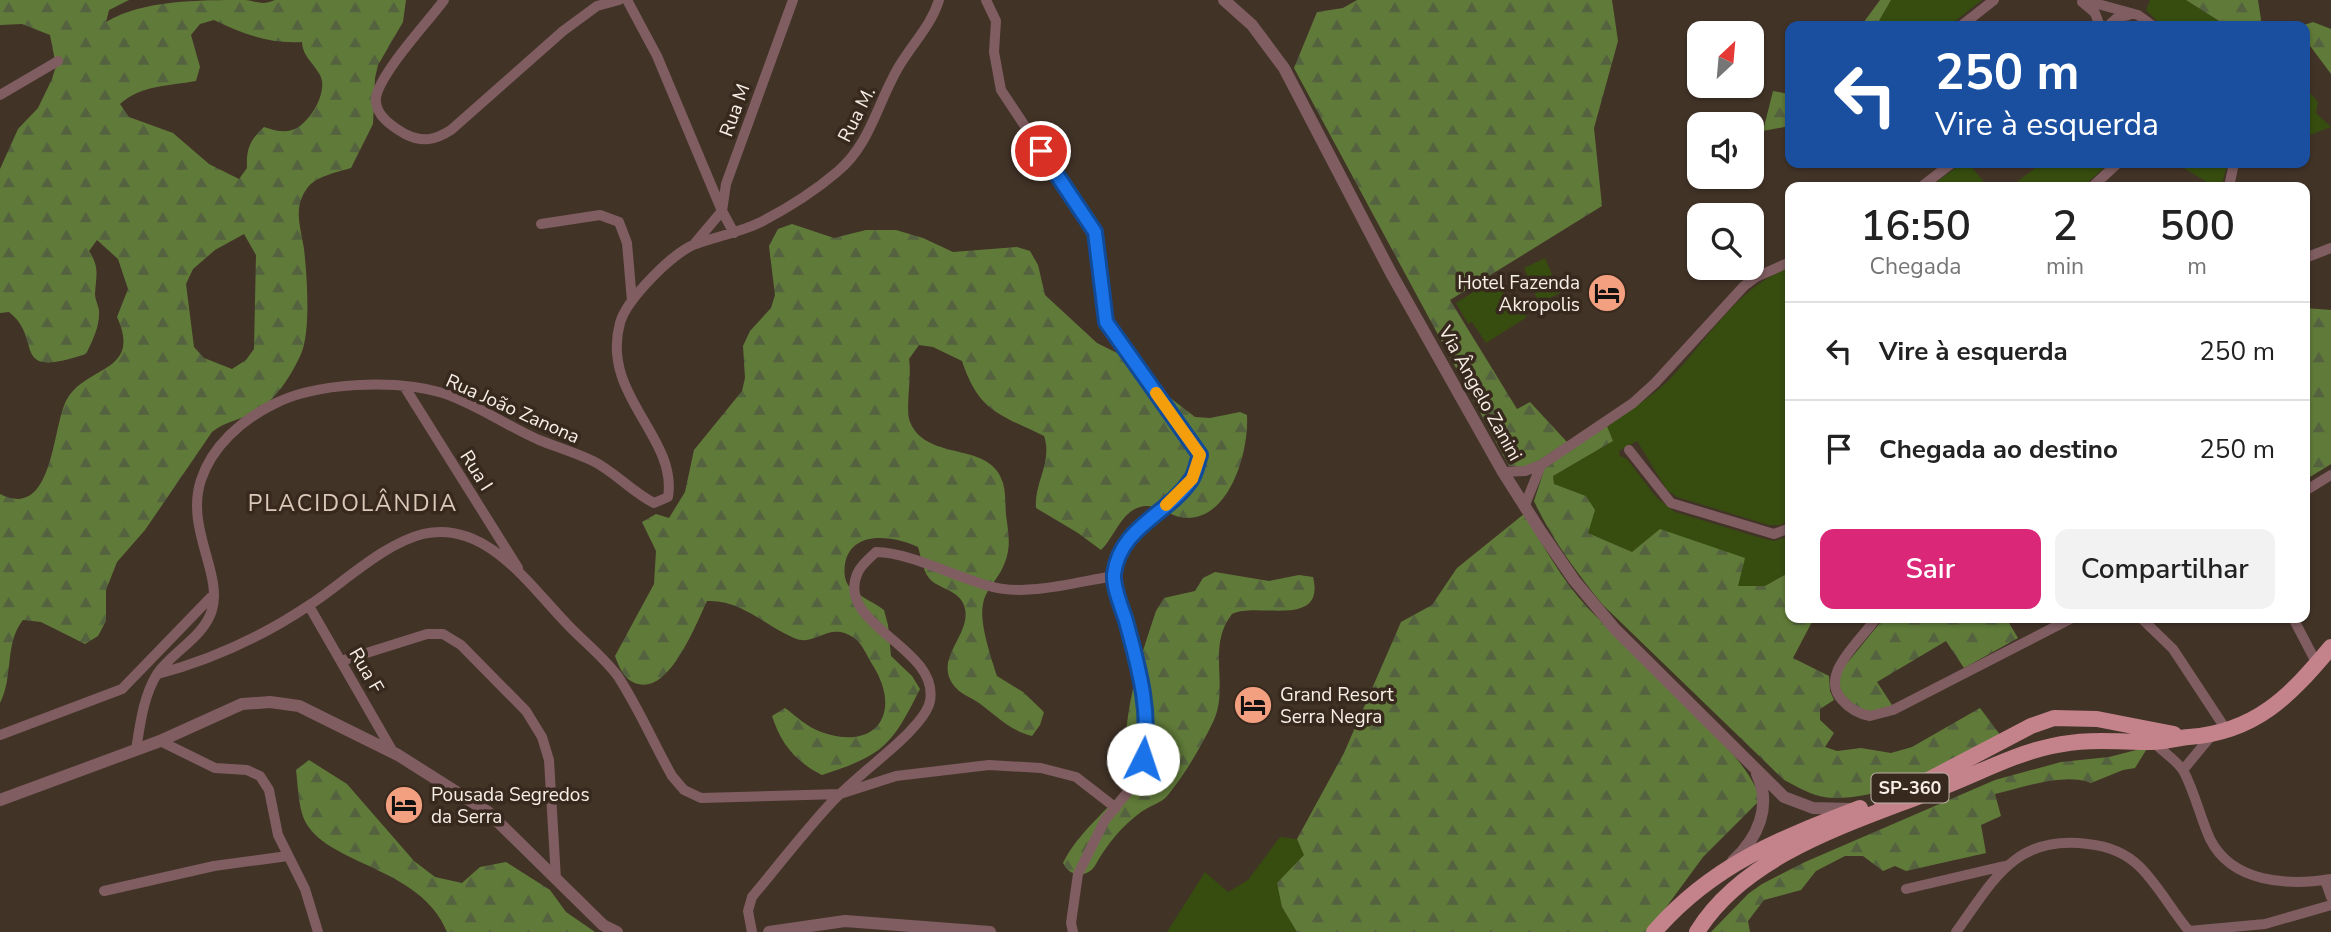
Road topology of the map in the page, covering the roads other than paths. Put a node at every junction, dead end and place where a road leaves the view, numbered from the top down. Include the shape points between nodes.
1 (444, 0) edge
2 (619, 0) edge
3 (627, 0) edge
4 (793, 0) edge
5 (939, 0) edge
6 (986, 0) edge
7 (1224, 0) edge
8 (1994, 0) edge
9 (2081, 0) edge
10 (2138, 15) junction
11 (1967, 21) edge
12 (2098, 21) edge
13 (2114, 21) edge
14 (2146, 21) edge
15 (58, 61) dead end
16 (0, 94) edge
17 (1946, 168) edge
18 (2113, 168) edge
19 (1927, 182) edge
20 (2097, 182) edge
21 (722, 211) junction
22 (541, 224) dead end
23 (734, 233) junction
24 (693, 244) junction
25 (2331, 248) edge
26 (2310, 256) edge
27 (1785, 264) edge
28 (632, 301) junction
29 (404, 386) junction
30 (1629, 450) dead end
31 (1541, 465) junction
32 (1503, 472) junction
33 (2331, 475) edge
34 (2310, 488) edge
35 (1525, 505) junction
36 (1785, 529) edge
37 (522, 573) junction
38 (1114, 576) junction
39 (213, 594) junction
40 (309, 606) junction
41 (1872, 623) edge
42 (2062, 623) edge
43 (2146, 623) edge
44 (2296, 623) edge
45 (2331, 647) edge
46 (341, 661) junction
47 (2317, 664) junction
48 (158, 674) junction
49 (2060, 718) junction
50 (2227, 731) junction
51 (0, 735) edge
52 (2211, 736) junction
53 (2190, 737) junction
54 (160, 741) junction
55 (2153, 742) junction
56 (2055, 745) junction
57 (136, 750) junction
58 (393, 752) junction
59 (2183, 770) junction
60 (1755, 771) junction
61 (840, 794) junction
62 (0, 800) edge
63 (1116, 808) junction
64 (1857, 809) junction
65 (288, 856) junction
66 (2004, 866) junction
67 (1722, 870) junction
68 (556, 879) junction
69 (2328, 880) edge
70 (1906, 888) dead end
71 (104, 891) dead end
72 (2331, 897) edge
73 (2331, 905) edge
74 (318, 932) edge
75 (617, 932) edge
76 (752, 932) edge
77 (769, 932) edge
78 (990, 932) edge
79 (1073, 932) edge
80 (1654, 932) edge
81 (1697, 932) edge
82 (1956, 932) edge
83 (2189, 932) edge

1 - 2 street via 399,57 375,100 378,112 394,128 415,139 436,140 451,130 563,31 597,6
3 - 21 street via 657,56
4 - 21 street, Rua M via 726,184
5 - 23 street, Rua M. via 934,17 898,68 859,152 836,173 762,222
6 - 38 street via 996,21 994,52 1001,90 1095,232 1106,322 1200,455 1192,479 1124,545
7 - 32 street, Via Ângelo Zanini via 1252,26 1284,68 1391,273
8 - 11 street
9 - 10 street
9 - 12 street
10 - 13 street
10 - 14 street
15 - 16 street
17 - 19 street
18 - 20 street
21 - 23 street
21 - 24 street
22 - 28 street via 600,215 619,222 625,233
23 - 24 street, Rua João Zanona
24 - 28 street, Rua João Zanona via 676,255
25 - 26 street
27 - 31 street via 1744,286 1633,403
28 - 29 street, Rua João Zanona via 620,322 618,362 625,390 659,448 671,480 668,497 654,503 595,462 444,393
29 - 37 street, Rua I
29 - 39 street, Rua João Zanona via 348,386 292,394 245,418 201,479 194,512
30 - 36 street via 1671,503 1774,534
31 - 32 street
31 - 35 street
32 - 35 street, Via Ângelo Zanini
33 - 34 street
35 - 60 street, Via Ângelo Zanini via 1593,604
37 - 40 street via 485,545 456,532 422,534 362,567
37 - 61 street via 618,677 684,790 701,798
38 - 61 street via 1031,588 992,587 894,552 876,552 859,570 856,601 921,666 930,686 930,704 904,737
38 - 63 street via 1142,682 1146,741 1139,778
39 - 48 street via 212,610 195,635
39 - 51 street via 122,689
40 - 46 street, Rua F
40 - 48 street via 238,645
41 - 42 street via 1834,679 1836,693 1844,703 1870,716 1893,710
43 - 50 street via 2173,649
44 - 47 street
45 - 47 main road, SP-360
46 - 58 street, Rua F
46 - 68 street via 427,634 443,634 461,645 526,711 542,737 549,760
47 - 50 main road, SP-360 via 2280,703
48 - 57 street via 141,713
49 - 53 main road, SP-360 via 2097,719
49 - 56 main road via 2068,731
49 - 64 main road, SP-360 via 2031,726 1930,779
50 - 52 main road, SP-360
52 - 53 main road, SP-360
52 - 59 street
53 - 55 main road, SP-360
54 - 57 street
54 - 58 street via 242,704 270,702 299,706
54 - 65 street via 215,768 247,770 260,776 269,790 278,835
55 - 56 main road, SP-360 via 2099,739
55 - 59 street
56 - 81 main road, SP-360 via 1852,822 1762,867 1723,896
57 - 62 street
58 - 68 street via 488,812
59 - 69 street via 2210,838 2233,864 2273,881
60 - 64 street, Via Ângelo Zanini via 1784,797 1803,806
60 - 67 street via 1763,791 1758,827 1743,852
61 - 63 street via 896,776 989,765 1041,768 1076,777
61 - 76 street via 752,897 748,911
63 - 79 street via 1105,820 1078,874
64 - 67 main road, SP-360 via 1751,853
65 - 71 street via 214,866
65 - 74 street via 305,889
66 - 70 street
66 - 82 street
66 - 83 street via 2033,848 2054,843 2107,848 2140,867
67 - 80 main road, SP-360 via 1690,894
68 - 75 street via 603,925
69 - 72 street
73 - 83 street via 2265,924
77 - 78 street via 845,921

